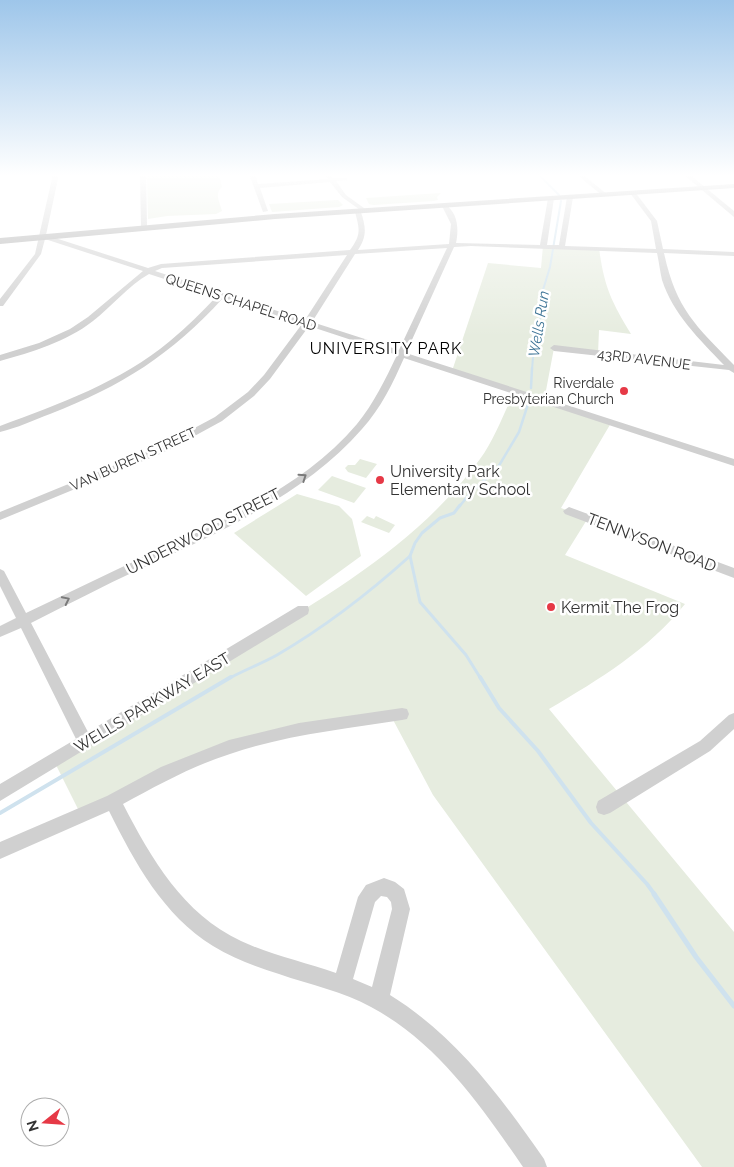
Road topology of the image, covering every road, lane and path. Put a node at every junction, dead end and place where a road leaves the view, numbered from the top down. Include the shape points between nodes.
1 (43, 228) edge
2 (125, 228) edge
3 (364, 228) edge
4 (456, 228) edge
5 (552, 228) edge
6 (558, 228) edge
7 (655, 228) edge
8 (41, 239) junction
9 (0, 241) edge
10 (452, 244) junction
11 (552, 246) junction
12 (660, 250) junction
13 (354, 252) junction
14 (734, 254) edge
15 (147, 271) junction
16 (221, 296) junction
17 (0, 304) edge
18 (306, 323) junction
19 (554, 348) dead end
20 (401, 354) junction
21 (0, 358) edge
22 (734, 369) edge
23 (0, 429) edge
24 (734, 463) edge
25 (569, 511) dead end
26 (0, 516) edge
27 (734, 573) edge
28 (0, 574) edge
29 (304, 610) dead end
30 (22, 621) junction
31 (0, 632) edge
32 (402, 714) dead end
33 (734, 720) edge
34 (85, 742) junction
35 (0, 792) edge
36 (112, 801) junction
37 (604, 807) dead end
38 (0, 851) edge
39 (342, 985) junction
40 (379, 999) junction
41 (536, 1167) edge

1 - 8 street
2 - 8 main road
3 - 13 street, VAN BUREN STREET
4 - 10 street, UNDERWOOD STREET
5 - 11 street
6 - 11 street
7 - 12 street
8 - 9 main road
8 - 15 street, QUEENS CHAPEL ROAD
8 - 17 street via 36,258
10 - 11 street
10 - 13 street
10 - 20 street, UNDERWOOD STREET
11 - 12 street
12 - 14 street
12 - 22 street via 666,280 683,314
13 - 15 street via 161,266
13 - 18 street, VAN BUREN STREET
15 - 16 street, QUEENS CHAPEL ROAD
15 - 21 street via 73,331
16 - 18 street, QUEENS CHAPEL ROAD
16 - 23 street via 188,332 131,374 72,402
18 - 20 street, QUEENS CHAPEL ROAD
18 - 26 street, VAN BUREN STREET via 266,378 222,416 153,453
19 - 22 street, 43RD AVENUE
20 - 24 street, QUEENS CHAPEL ROAD
30 -> 20 street, UNDERWOOD STREET via 242,514 306,475 332,455 369,416 387,387
25 - 27 street, TENNYSON ROAD
28 - 30 street
29 - 34 street, WELLS PARKWAY EAST
30 - 31 street, UNDERWOOD STREET
30 - 34 street
32 - 36 street via 299,730 229,747 167,772
33 - 37 street via 704,746
34 - 35 street, WELLS PARKWAY EAST
36 - 38 street
36 - 39 street via 157,882 197,924 244,951
39 - 40 street
39 - 40 street via 367,897 372,889 390,888 400,899 401,910
40 - 41 street via 426,1034 463,1068

